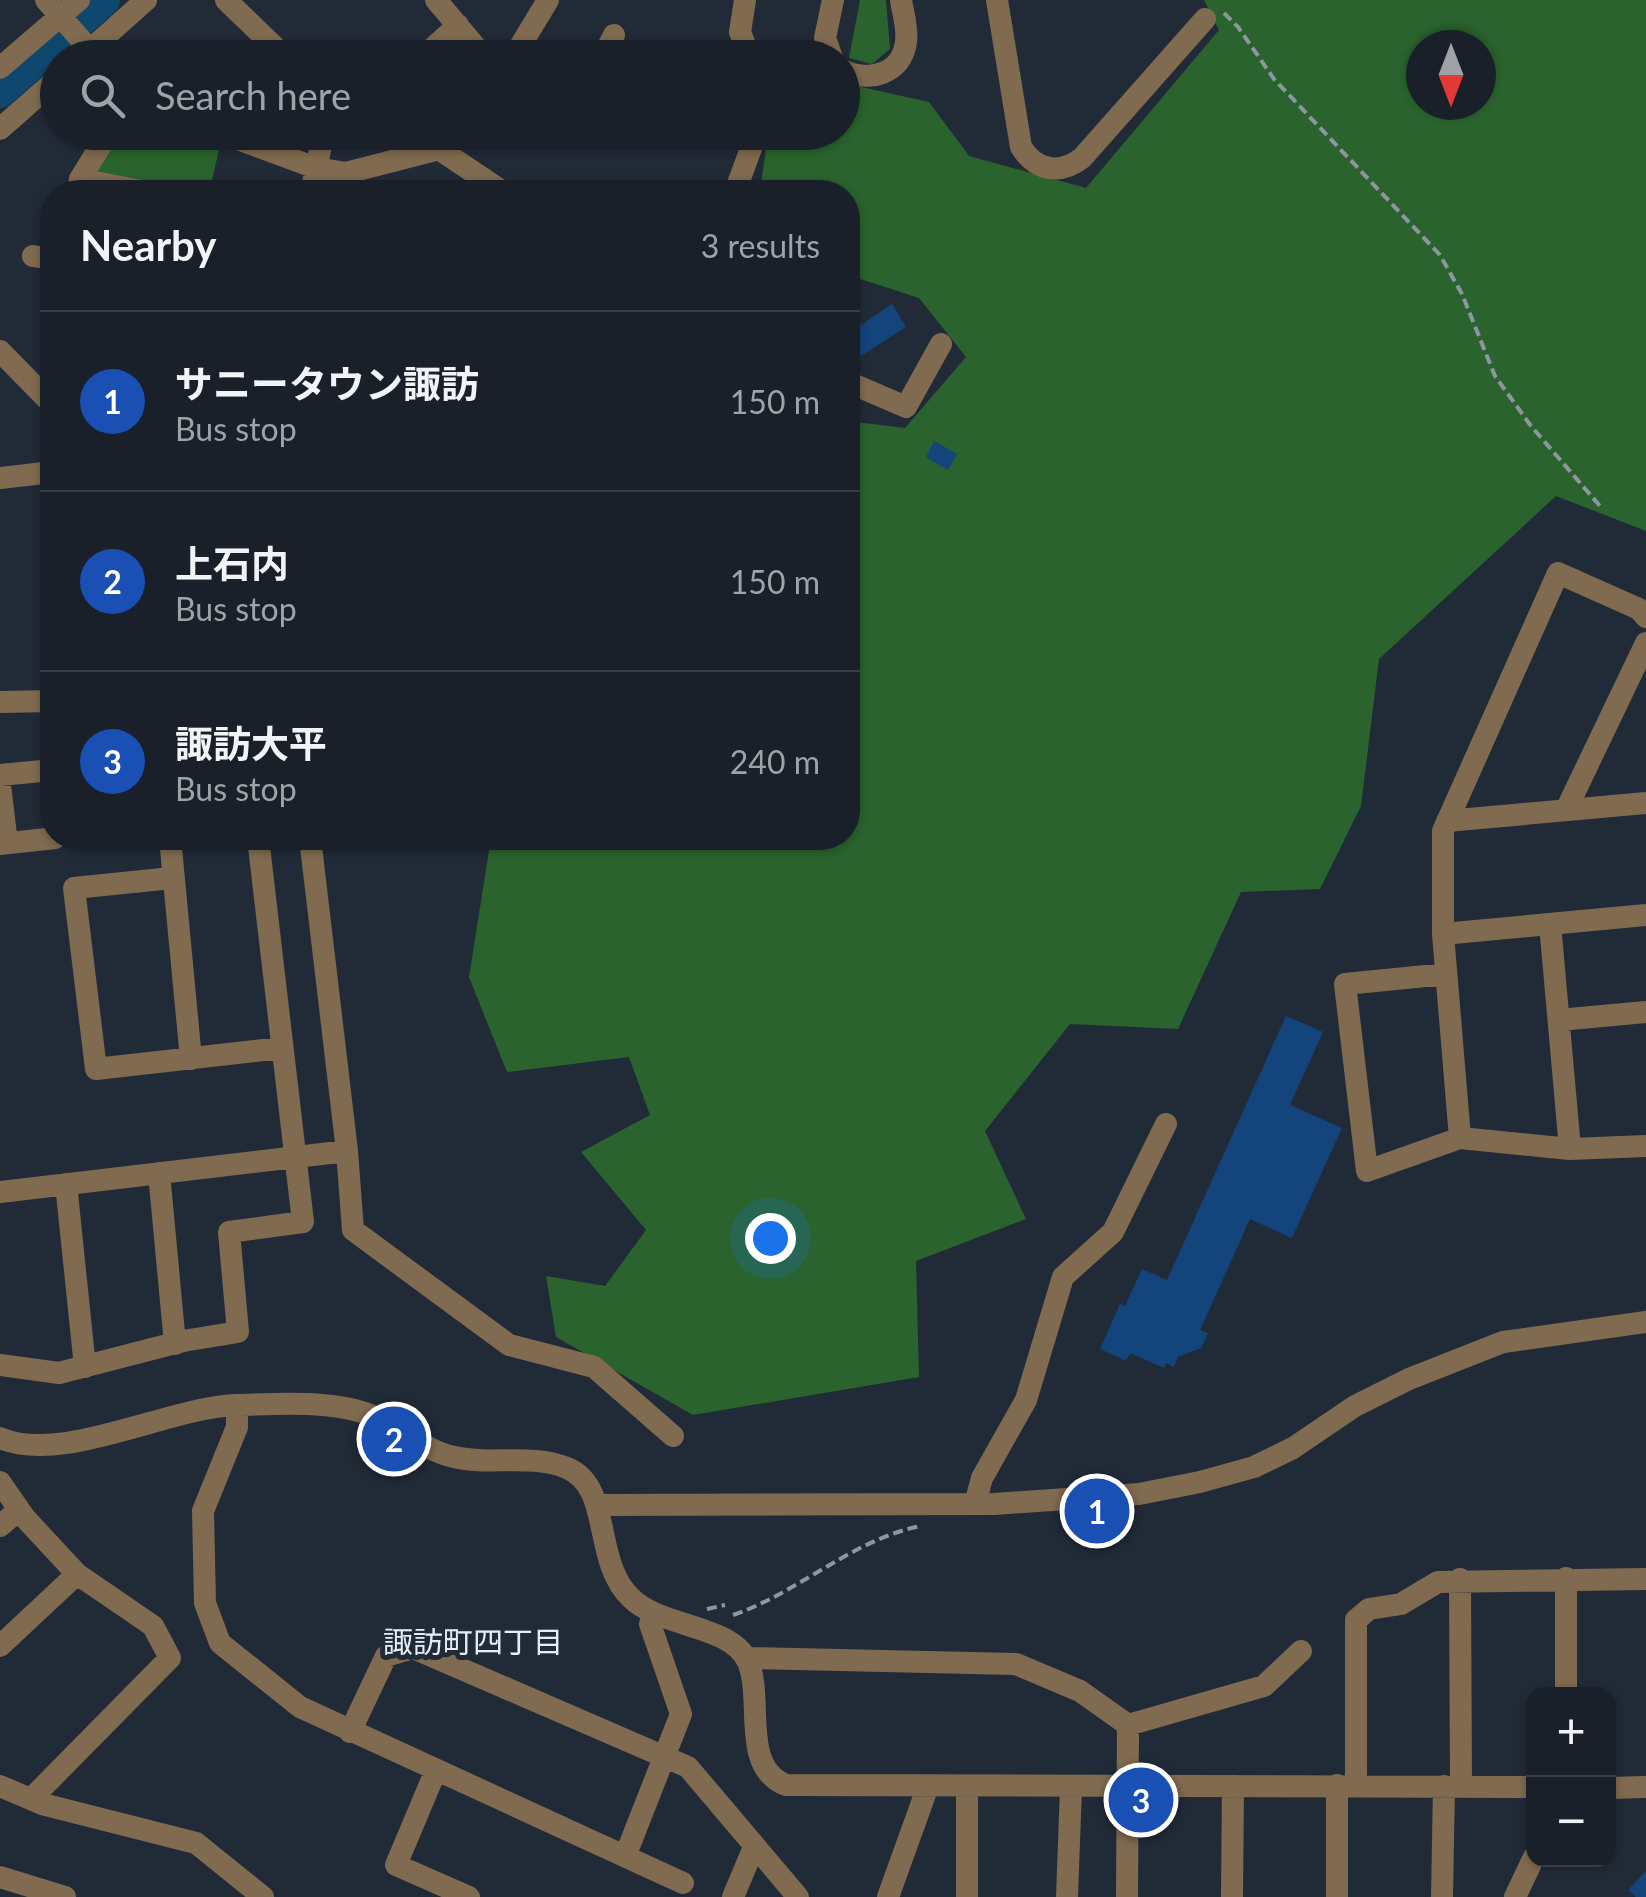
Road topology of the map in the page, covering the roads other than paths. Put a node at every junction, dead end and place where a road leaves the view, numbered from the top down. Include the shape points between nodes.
1 (79, 0) edge
2 (146, 0) edge
3 (226, 0) edge
4 (436, 0) edge
5 (548, 0) edge
6 (745, 0) edge
7 (833, 0) edge
8 (901, 0) edge
9 (997, 0) edge
10 (57, 13) edge
11 (1214, 16) road end
12 (458, 25) junction
13 (614, 36) dead end
14 (78, 40) edge
15 (101, 40) edge
16 (267, 40) edge
17 (442, 40) edge
18 (470, 40) edge
19 (524, 40) edge
20 (612, 40) edge
21 (743, 40) edge
22 (827, 40) edge
23 (0, 68) edge
24 (860, 76) edge
25 (40, 94) edge
26 (0, 129) edge
27 (99, 150) edge
28 (267, 150) edge
29 (320, 150) edge
30 (437, 150) edge
31 (440, 150) edge
32 (751, 150) edge
33 (316, 168) junction
34 (82, 180) edge
35 (314, 180) edge
36 (354, 180) edge
37 (365, 180) edge
38 (485, 180) edge
39 (740, 180) edge
40 (941, 344) dead end
41 (0, 351) edge
42 (860, 387) edge
43 (40, 392) edge
44 (40, 473) edge
45 (0, 478) edge
46 (1646, 617) edge
47 (1646, 643) edge
48 (40, 700) edge
49 (0, 702) edge
50 (40, 771) edge
51 (0, 776) edge
52 (0, 785) edge
53 (1646, 803) edge
54 (1566, 810) junction
55 (1447, 822) junction
56 (40, 839) edge
57 (4, 843) edge
58 (171, 850) edge
59 (259, 850) edge
60 (311, 850) edge
61 (172, 878) junction
62 (1646, 916) edge
63 (1550, 924) junction
64 (1442, 934) junction
65 (1446, 974) junction
66 (1646, 1012) edge
67 (1559, 1020) junction
68 (281, 1048) junction
69 (191, 1059) junction
70 (1166, 1124) dead end
71 (1460, 1138) junction
72 (1646, 1146) edge
73 (1570, 1149) junction
74 (347, 1151) junction
75 (296, 1158) junction
76 (159, 1173) junction
77 (66, 1184) junction
78 (0, 1192) edge
79 (1646, 1322) edge
80 (174, 1344) junction
81 (0, 1366) edge
82 (85, 1366) junction
83 (237, 1405) junction
84 (673, 1436) dead end
85 (2, 1445) edge
86 (0, 1482) edge
87 (975, 1504) junction
88 (597, 1505) junction
89 (19, 1510) junction
90 (0, 1526) edge
91 (77, 1574) junction
92 (1566, 1578) junction
93 (1460, 1579) junction
94 (1646, 1579) edge
95 (653, 1615) junction
96 (0, 1646) edge
97 (1301, 1651) dead end
98 (746, 1658) junction
99 (1566, 1687) edge
100 (1128, 1725) junction
101 (350, 1732) junction
102 (663, 1759) junction
103 (436, 1770) junction
104 (1346, 1785) junction
105 (0, 1786) edge
106 (928, 1786) junction
107 (967, 1786) junction
108 (1071, 1786) junction
109 (1130, 1786) junction
110 (1233, 1786) junction
111 (1452, 1786) junction
112 (1526, 1787) edge
113 (31, 1800) junction
114 (754, 1847) junction
115 (626, 1854) junction
116 (1529, 1867) edge
117 (0, 1877) edge
118 (683, 1883) dead end
119 (64, 1897) edge
120 (263, 1897) edge
121 (470, 1897) edge
122 (734, 1897) edge
123 (798, 1897) edge
124 (888, 1897) edge
125 (967, 1897) edge
126 (1067, 1897) edge
127 (1127, 1897) edge
128 (1232, 1897) edge
129 (1338, 1897) edge
130 (1442, 1897) edge
131 (1514, 1897) edge

1 - 10 street
2 - 15 street
3 - 16 street
4 - 12 street
5 - 19 street
6 - 21 street
7 - 22 street
8 - 24 street via 907,33 901,58 882,75
9 - 11 street via 1021,147 1049,169 1082,158
10 - 14 street
10 - 23 street
12 - 17 street
12 - 18 street
13 - 20 street
25 - 26 street
27 - 34 street
28 - 33 street
29 - 33 street
30 - 37 street
31 - 38 street
32 - 39 street
33 - 35 street
33 - 36 street
40 - 42 street via 906,407
41 - 43 street
44 - 45 street
46 - 55 street via 1558,574
47 - 54 street
48 - 49 street
50 - 51 street
52 - 57 street
53 - 54 street
54 - 55 street
55 - 64 street
56 - 57 street
58 - 61 street
59 - 68 street
60 - 74 street
61 - 69 street
61 - 69 street via 74,888 96,1068
62 - 63 street
63 - 64 street
63 - 67 street
64 - 65 street
65 - 71 street
65 - 71 street via 1345,984 1367,1171
66 - 67 street
67 - 73 street
68 - 69 street
68 - 75 street
70 - 87 street via 1113,1232 1063,1277 1026,1400 977,1486
71 - 73 street
72 - 73 street
74 - 75 street
74 - 84 street via 353,1230 509,1344 594,1367
75 - 76 street
75 - 80 street via 303,1222 229,1232 238,1332
76 - 77 street
76 - 80 street
77 - 78 street
77 - 82 street
79 - 87 street via 1503,1342 1356,1406 1293,1448 1200,1482 1138,1494
80 - 82 street
81 - 82 street via 59,1373
83 - 85 street via 69,1442
83 - 88 street via 349,1409 449,1456 567,1468 592,1490
83 - 101 street via 237,1427 202,1511 205,1603 220,1643 300,1706
86 - 89 street
87 - 88 street
88 - 95 street via 616,1580
89 - 90 street
89 - 91 street
91 - 96 street
91 - 113 street via 152,1626 170,1658
92 - 93 street
92 - 94 street
92 - 99 street
93 - 104 street via 1438,1582 1401,1604 1369,1609 1356,1620
93 - 111 street
95 - 98 street via 726,1639
95 - 102 street via 650,1624 681,1714
97 - 100 street via 1264,1686
98 - 100 street via 1016,1664 1080,1691
98 - 106 street via 760,1758 774,1780
100 - 109 street
101 - 102 street via 386,1656 413,1648
101 - 103 street
102 - 114 street via 688,1767
102 - 115 street
103 - 115 street
103 - 121 street via 396,1865
104 - 110 street
104 - 111 street
104 - 129 street
105 - 113 street
106 - 107 street
106 - 124 street
107 - 108 street
107 - 125 street
108 - 109 street
108 - 126 street
109 - 110 street
109 - 127 street
110 - 128 street
111 - 112 street
111 - 130 street
113 - 120 street via 196,1843
114 - 122 street
114 - 123 street
115 - 118 street
116 - 131 street
117 - 119 street

